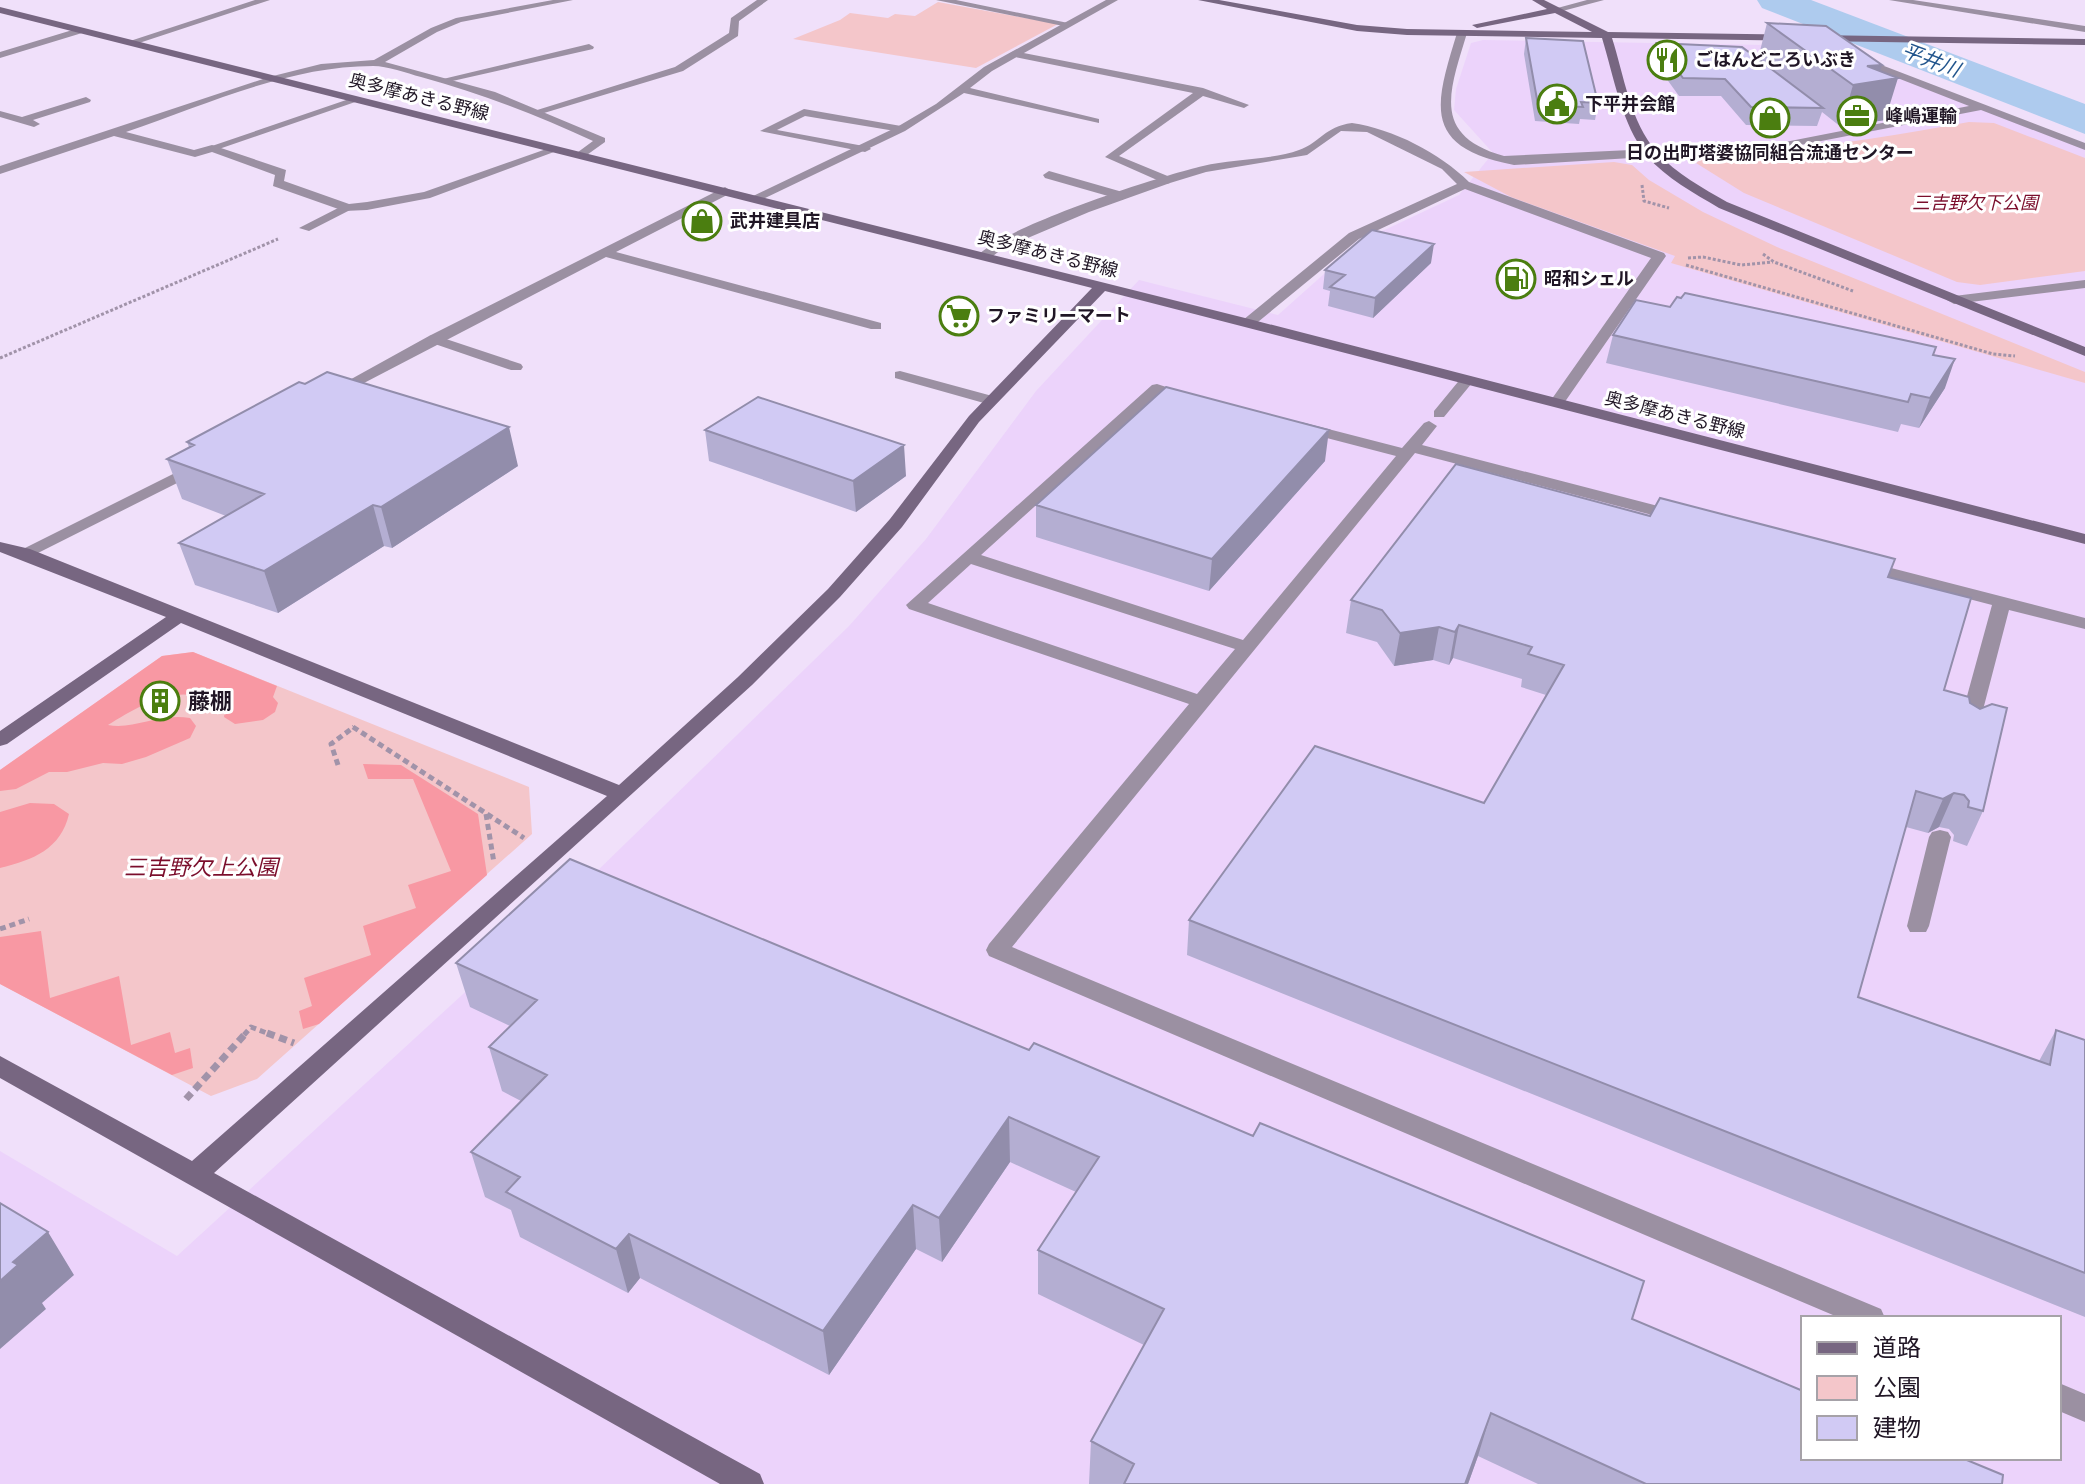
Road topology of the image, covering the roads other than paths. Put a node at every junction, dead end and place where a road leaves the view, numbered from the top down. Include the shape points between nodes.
1 (265, 0) edge
2 (568, 0) edge
3 (763, 0) edge
4 (941, 0) edge
5 (1113, 0) edge
6 (1203, 0) edge
7 (1537, 0) edge
8 (1599, 0) edge
9 (1894, 0) edge
10 (0, 10) edge
11 (1555, 10) junction
12 (1068, 24) junction
13 (2085, 29) edge
14 (79, 31) junction
15 (1438, 33) junction
16 (1462, 33) junction
17 (1606, 35) junction
18 (1714, 37) junction
19 (2085, 42) edge
20 (129, 43) junction
21 (1727, 46) edge
22 (589, 47) dead end
23 (1014, 54) junction
24 (1845, 54) edge
25 (0, 55) edge
26 (376, 63) junction
27 (273, 79) junction
28 (448, 79) junction
29 (960, 89) junction
30 (1203, 91) junction
31 (86, 100) dead end
32 (356, 100) junction
33 (1244, 105) dead end
34 (1981, 107) junction
35 (540, 111) junction
36 (0, 114) edge
37 (23, 120) junction
38 (1095, 121) dead end
39 (1825, 123) dead end
40 (36, 124) dead end
41 (901, 129) junction
42 (113, 132) junction
43 (1838, 133) junction
44 (2085, 147) edge
45 (212, 148) junction
46 (556, 149) junction
47 (865, 149) junction
48 (1652, 153) junction
49 (580, 155) junction
50 (0, 170) edge
51 (1049, 175) dead end
52 (1166, 180) junction
53 (1465, 185) junction
54 (725, 191) junction
55 (1122, 196) junction
56 (755, 198) junction
57 (348, 208) junction
58 (305, 228) road end
59 (603, 252) junction
60 (984, 256) junction
61 (2085, 284) edge
62 (1102, 286) junction
63 (1954, 300) junction
64 (1248, 323) junction
65 (876, 326) dead end
66 (434, 339) junction
67 (2085, 352) edge
68 (516, 367) dead end
69 (900, 375) dead end
70 (1467, 380) junction
71 (326, 397) edge
72 (991, 400) junction
73 (1201, 400) edge
74 (1557, 403) junction
75 (1289, 423) edge
76 (1409, 451) junction
77 (207, 461) edge
78 (1699, 523) edge
79 (2085, 539) edge
80 (0, 547) edge
81 (24, 553) junction
82 (968, 557) junction
83 (1850, 562) edge
84 (2002, 602) junction
85 (179, 616) junction
86 (2085, 624) edge
87 (1247, 647) junction
88 (1202, 702) junction
89 (1967, 734) edge
90 (0, 740) edge
91 (622, 794) junction
92 (1940, 837) dead end
93 (1918, 926) dead end
94 (0, 1066) edge
95 (195, 1174) junction
96 (1866, 1316) edge
97 (2061, 1398) edge
98 (2085, 1408) edge
99 (749, 1484) edge

1 - 20 street
2 - 26 street via 459,20
3 - 35 street via 734,20 734,34 679,69
4 - 12 street
5 - 12 street
6 - 15 main road via 1357,28
7 - 11 main road
8 - 11 street
9 - 13 street
10 - 14 main road, 奥多摩あきる野線
11 - 15 main road
11 - 17 main road
12 - 23 street
14 - 20 main road, 奥多摩あきる野線
14 - 25 street
15 - 16 main road
16 - 17 main road
16 - 48 street via 1444,108 1470,150 1514,161
17 - 18 main road
17 - 48 main road via 1637,130
18 - 19 main road
18 - 21 street
20 - 27 main road, 奥多摩あきる野線
22 - 28 street
23 - 29 street
23 - 30 street
24 - 34 street
26 - 27 street via 321,67
26 - 28 street
27 - 32 main road, 奥多摩あきる野線
27 - 42 street
28 - 35 street
29 - 38 street
29 - 41 street
30 - 33 street
30 - 52 street via 1111,157
31 - 37 street
32 - 45 street
32 - 46 main road, 奥多摩あきる野線
34 - 43 street
34 - 44 street
35 - 49 street via 601,140
36 - 37 street
37 - 40 street
39 - 43 street
41 - 47 street
41 - 47 street via 804,112 766,131
42 - 45 street via 195,154
42 - 50 street
43 - 48 street via 1780,146
45 - 57 street via 282,173 277,183
46 - 49 main road, 奥多摩あきる野線
46 - 57 street via 426,195
47 - 56 street
48 - 63 main road via 1723,205
49 - 54 main road, 奥多摩あきる野線
51 - 55 street
52 - 53 street via 1303,153 1338,128 1352,126 1370,129 1446,166
52 - 55 street
53 - 64 street via 1354,236
53 - 74 street via 1664,258
54 - 56 main road, 奥多摩あきる野線
54 - 59 street
55 - 60 street
56 - 60 main road, 奥多摩あきる野線
57 - 58 street
59 - 65 street
59 - 66 street
60 - 62 main road, 奥多摩あきる野線
61 - 63 street
62 - 64 main road, 奥多摩あきる野線
62 - 72 main road
63 - 67 main road
64 - 70 main road, 奥多摩あきる野線
66 - 68 street
66 - 71 street
69 - 72 street
70 - 74 main road, 奥多摩あきる野線
70 - 76 street
72 - 91 main road via 834,593
73 - 82 street via 1157,388
74 - 79 main road, 奥多摩あきる野線
75 - 76 street
76 - 78 street
76 - 87 street
77 - 81 street
80 - 81 main road
81 - 85 main road
82 - 87 street
82 - 88 street via 915,605
83 - 84 street
84 - 86 street
84 - 89 street
85 - 90 main road
85 - 91 main road
87 - 88 street
88 - 96 street via 997,950
91 - 95 main road
92 - 93 street
94 - 95 main road
95 - 99 main road
97 - 98 street

